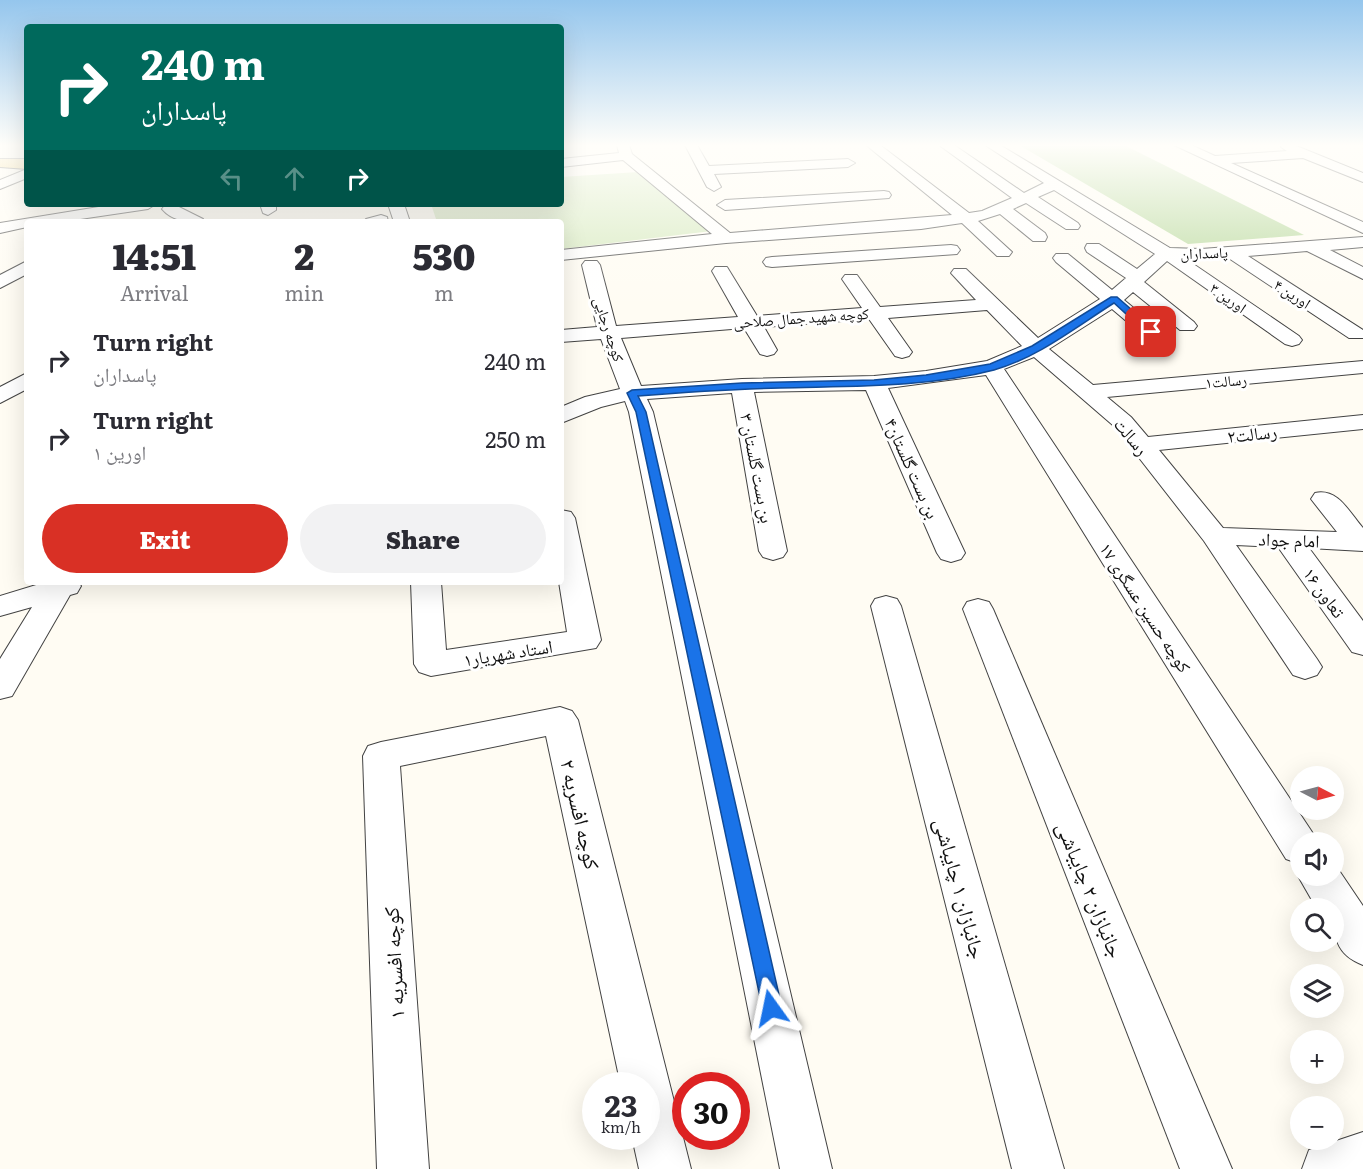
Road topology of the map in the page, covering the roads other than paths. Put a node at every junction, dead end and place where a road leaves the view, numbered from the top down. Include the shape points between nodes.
1 (681, 200) edge
2 (723, 200) edge
3 (827, 200) edge
4 (942, 200) edge
5 (1021, 200) edge
6 (1028, 200) edge
7 (1080, 200) edge
8 (1288, 200) edge
9 (809, 201) junction
10 (725, 206) junction
11 (57, 207) edge
12 (121, 207) edge
13 (132, 207) edge
14 (172, 207) edge
15 (1002, 208) junction
16 (48, 217) junction
17 (966, 218) junction
18 (40, 219) edge
19 (106, 219) edge
20 (191, 219) edge
21 (738, 221) dead end
22 (24, 223) edge
23 (1072, 226) dead end
24 (0, 228) edge
25 (844, 230) junction
26 (1039, 237) dead end
27 (726, 238) junction
28 (1363, 238) edge
29 (1308, 245) junction
30 (1094, 248) dead end
31 (951, 250) dead end
32 (1229, 251) junction
33 (1003, 252) dead end
34 (1166, 253) junction
35 (564, 255) edge
36 (1062, 258) dead end
37 (772, 262) dead end
38 (876, 262) junction
39 (591, 265) dead end
40 (24, 268) edge
41 (721, 271) dead end
42 (960, 273) dead end
43 (1363, 274) edge
44 (851, 279) dead end
45 (1136, 280) junction
46 (0, 283) edge
47 (1114, 299) junction
48 (994, 304) junction
49 (874, 312) junction
50 (749, 321) junction
51 (1187, 326) dead end
52 (608, 332) junction
53 (1151, 332) dead end
54 (1356, 334) dead end
55 (564, 336) edge
56 (1292, 340) dead end
57 (1036, 348) junction
58 (767, 350) dead end
59 (902, 352) dead end
60 (992, 367) junction
61 (1363, 367) edge
62 (874, 383) junction
63 (742, 386) junction
64 (1089, 392) junction
65 (632, 393) junction
66 (567, 407) edge
67 (1363, 422) edge
68 (1140, 445) junction
69 (1324, 499) dead end
70 (564, 533) edge
71 (1215, 536) junction
72 (1287, 539) junction
73 (1361, 542) edge
74 (773, 551) dead end
75 (951, 553) dead end
76 (64, 585) edge
77 (66, 585) edge
78 (426, 585) edge
79 (0, 606) edge
80 (886, 606) dead end
81 (978, 609) dead end
82 (1363, 644) edge
83 (1305, 667) dead end
84 (0, 687) edge
85 (381, 756) joint
86 (1290, 832) edge
87 (1325, 886) edge
88 (1363, 945) edge
89 (642, 1072) edge
90 (660, 1148) edge
91 (1363, 1158) edge
92 (402, 1169) edge
93 (665, 1169) edge
94 (806, 1169) edge
95 (1038, 1169) edge
96 (1206, 1169) edge
97 (1328, 1169) edge

1 - 27 street
2 - 10 street
3 - 9 street
4 - 17 street
5 - 15 street
6 - 23 street
7 - 34 street, اورین ۳
8 - 28 street
9 - 10 street
9 - 25 street
10 - 21 street
11 - 16 street
12 - 16 street
13 - 19 street
14 - 20 street
15 - 17 street
15 - 26 street
16 - 18 street
17 - 25 street
17 - 33 street
22 - 24 street
25 - 27 street
25 - 38 street
27 - 35 street
28 - 29 street, پاسداران
29 - 32 street, پاسداران
29 - 43 street
30 - 45 street
31 - 38 street
32 - 34 street, پاسداران
32 - 54 street, اورین ۴
34 - 45 street, پاسداران
34 - 56 street, اورین ۳
36 - 47 street
37 - 38 street
39 - 52 street, کوچه رجایی
40 - 46 street
41 - 50 street
42 - 48 street, رسالت
44 - 49 street
45 - 47 street, پاسداران
45 - 51 street
47 - 53 street
47 - 57 street, پاسداران
48 - 49 street, کوچه شهید جمال صلاحی
48 - 57 street, رسالت
49 - 50 street, کوچه شهید جمال صلاحی
49 - 59 street
50 - 52 street, کوچه شهید جمال صلاحی
50 - 58 street
52 - 55 street, کوچه شهید جمال صلاحی
52 - 65 street, کوچه رجایی
57 - 60 street, پاسداران
57 - 64 street, رسالت
60 - 62 street, پاسداران
60 - 86 street, کوچه حسین عسگری ۱۷
61 - 64 street, رسالت۱
62 - 63 street, پاسداران
62 - 75 street, بن بست گلستان۴
63 - 65 street, پاسداران
63 - 74 street, بن بست گلستان ۳
64 - 68 street, رسالت via 1123,422
65 - 66 street, پاسداران
65 - 94 street, کوچه رجایی via 641,412
67 - 68 street, رسالت۲
68 - 71 street, رسالت
69 - 73 street
70 - 78 street, استاد شهریار۱ via 585,640 431,664
71 - 72 street, امام جواد
71 - 83 street, رسالت
72 - 73 street, امام جواد
72 - 82 street, تعاون ۱۶
76 - 79 street
77 - 84 street
80 - 95 street, جانبازان ۱ چایباشی
81 - 96 street, جانبازان ۲ چایباشی
85 - 89 street, کوچه افسریه ۲ via 560,720
85 - 92 street, کوچه افسریه ۱
87 - 88 street
90 - 93 street, کوچه افسریه ۲
91 - 97 street

